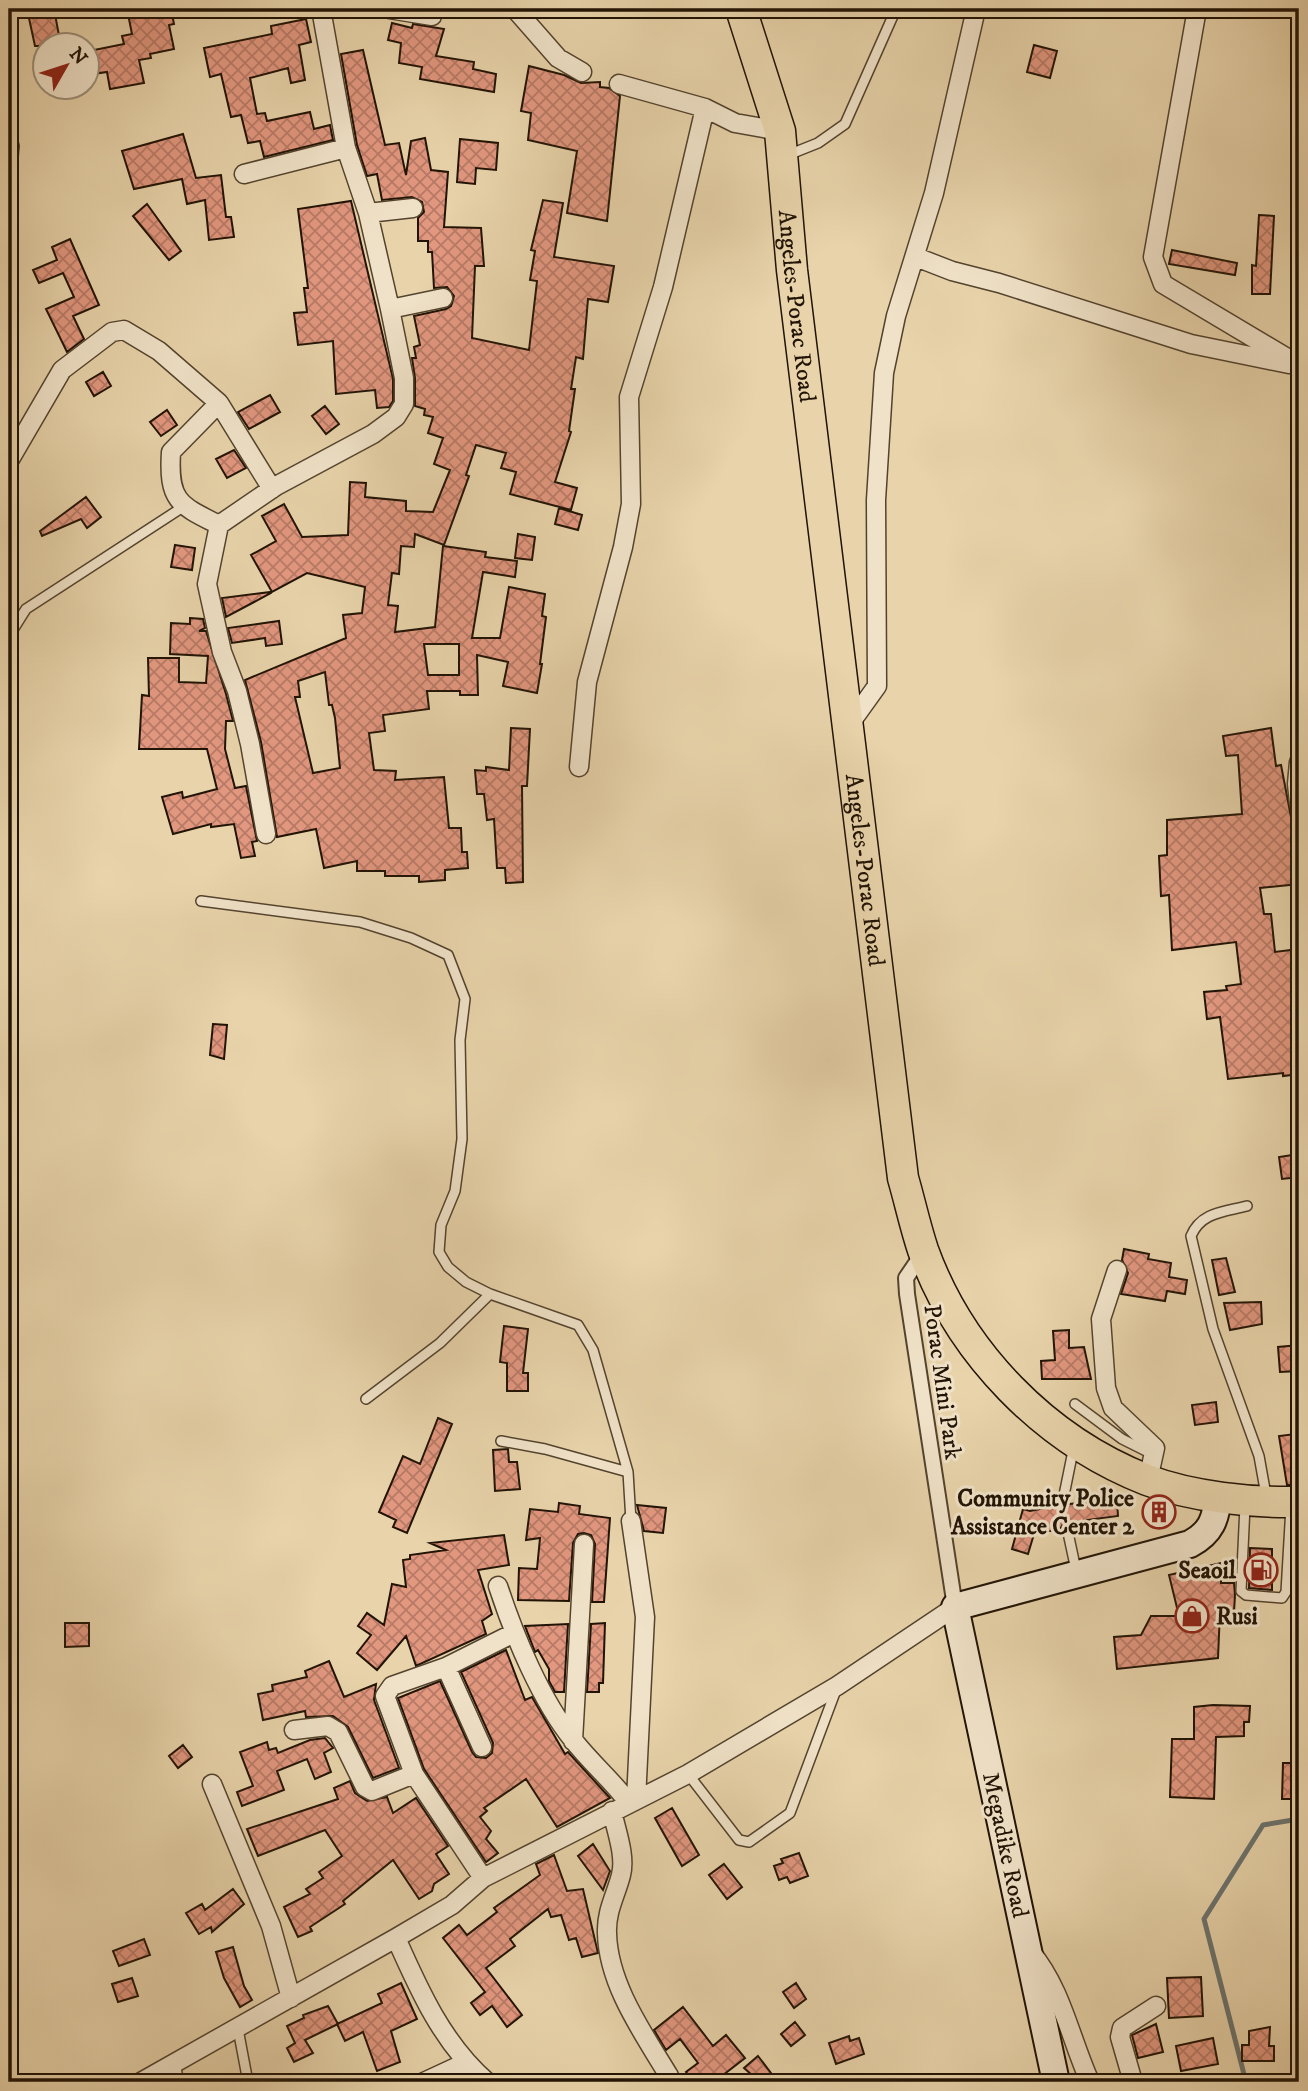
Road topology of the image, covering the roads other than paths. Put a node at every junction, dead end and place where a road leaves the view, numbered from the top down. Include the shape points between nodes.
1 (321, 9) edge
2 (389, 9) edge
3 (515, 9) edge
4 (741, 9) edge
5 (896, 9) edge
6 (976, 9) edge
7 (1197, 9) edge
8 (432, 16) dead end
9 (582, 72) dead end
10 (619, 84) dead end
11 (705, 108) junction
12 (9, 129) edge
13 (782, 144) junction
14 (346, 148) junction
15 (244, 174) dead end
16 (9, 197) edge
17 (413, 208) dead end
18 (368, 213) junction
19 (916, 257) junction
20 (443, 298) dead end
21 (390, 309) junction
22 (1299, 365) edge
23 (219, 403) junction
24 (9, 461) edge
25 (272, 489) junction
26 (183, 507) junction
27 (219, 525) junction
28 (9, 636) edge
29 (849, 725) junction
30 (1299, 762) edge
31 (579, 766) dead end
32 (1299, 803) edge
33 (266, 834) dead end
34 (201, 901) dead end
35 (1247, 1206) dead end
36 (924, 1251) junction
37 (1117, 1270) dead end
38 (490, 1294) junction
39 (366, 1399) dead end
40 (1075, 1404) dead end
41 (501, 1441) dead end
42 (1074, 1441) junction
43 (1151, 1468) junction
44 (628, 1472) junction
45 (1264, 1501) edge
46 (1062, 1505) dead end
47 (631, 1521) joint
48 (1067, 1528) dead end
49 (584, 1544) dead end
50 (1077, 1574) junction
51 (498, 1586) dead end
52 (955, 1607) junction
53 (514, 1633) junction
54 (446, 1667) junction
55 (837, 1686) junction
56 (294, 1730) dead end
57 (573, 1741) junction
58 (482, 1747) dead end
59 (414, 1774) junction
60 (688, 1774) junction
61 (212, 1784) dead end
62 (625, 1804) junction
63 (483, 1878) junction
64 (396, 1938) junction
65 (1028, 1948) junction
66 (291, 1998) junction
67 (1156, 2007) dead end
68 (238, 2029) junction
69 (465, 2063) junction
70 (175, 2064) junction
71 (669, 2076) dead end
72 (141, 2082) edge
73 (179, 2082) edge
74 (248, 2082) edge
75 (424, 2082) edge
76 (487, 2082) edge
77 (1056, 2082) edge
78 (1090, 2082) edge
79 (1133, 2082) edge

1 - 14 street
2 - 8 street
3 - 9 street via 558,58
4 - 13 main road, Angeles-Porac Road
5 - 13 lane via 845,124 818,143
6 - 19 street
7 - 22 street via 1153,257 1163,284
10 - 11 street
11 - 13 street
11 - 31 street via 663,287 629,397 631,504 587,682
12 - 16 lane via 15,146
13 - 29 main road, Angeles-Porac Road via 792,270
14 - 15 street
14 - 18 street
17 - 18 street
18 - 21 street
19 - 22 street via 1191,344
19 - 29 street via 896,316 884,373 876,500 877,686
20 - 21 street
21 - 25 street via 404,378 404,404 396,417 351,448
23 - 24 street via 136,335 112,332 62,370
23 - 25 street
23 - 26 street via 171,453 169,478
25 - 27 street
26 - 27 street
26 - 28 lane via 26,609
27 - 33 street via 207,584 250,744
29 - 36 main road, Angeles-Porac Road via 903,1178
30 - 32 street
34 - 38 lane via 360,922 448,956 465,999 460,1040 462,1139 456,1191 441,1224 439,1252 466,1282
35 - 45 lane via 1207,1216 1196,1223 1192,1236 1213,1329 1259,1456
36 - 42 main road, Angeles-Porac Road via 955,1315 996,1376
36 - 52 street, Porac Mini Park via 906,1278 907,1294
37 - 43 street via 1101,1319 1106,1388 1113,1408 1152,1443
38 - 39 lane via 440,1343
38 - 44 lane via 578,1325 593,1350
40 - 43 lane via 1122,1439
41 - 44 lane via 545,1448
42 - 43 main road, Angeles-Porac Road
42 - 46 lane
43 - 45 main road, Angeles-Porac Road
44 - 47 lane
45 - 45 lane via 1241,1591 1282,1598 1286,1592
45 - 50 main road via 1213,1523 1190,1544
47 - 62 street via 645,1617
48 - 50 lane
49 - 57 street
50 - 52 main road
51 - 53 street
52 - 55 street
52 - 65 main road, Megadike Road
53 - 54 street
53 - 57 street
54 - 58 street
54 - 59 street via 392,1686 385,1696
55 - 60 street
55 - 60 lane via 789,1814 749,1842 739,1840
56 - 59 street via 328,1726 338,1732 365,1787 372,1791
57 - 62 street
59 - 63 street
60 - 62 street
61 - 66 street via 271,1926
62 - 63 street via 589,1827
62 - 71 street via 622,1874 607,1919 613,1969
63 - 64 street via 452,1905
64 - 66 street
64 - 69 street via 423,1999
65 - 77 main road, Megadike Road
65 - 78 street via 1051,1978
66 - 68 street
67 - 79 street via 1122,2028 1120,2037
68 - 70 street
68 - 74 lane
69 - 75 street
69 - 76 street
70 - 72 street
70 - 73 lane

